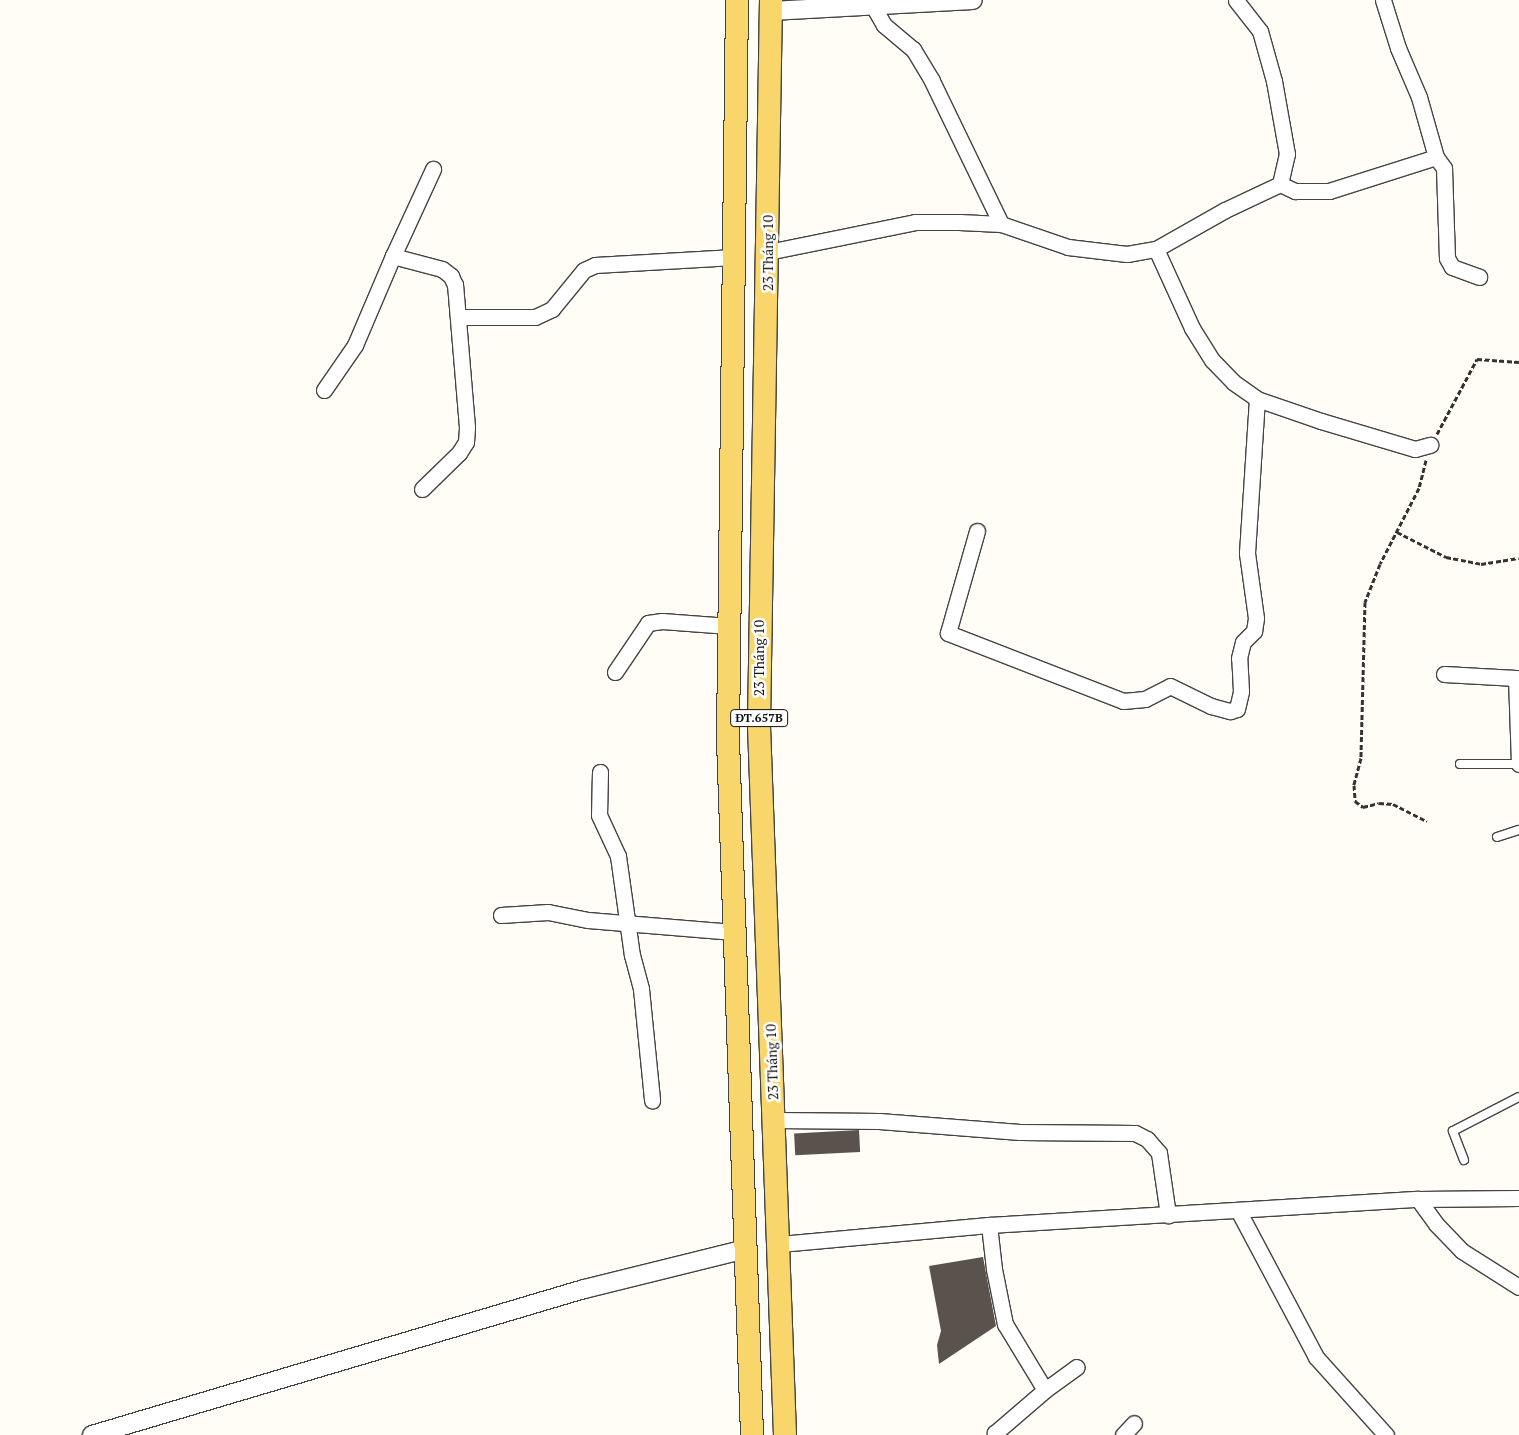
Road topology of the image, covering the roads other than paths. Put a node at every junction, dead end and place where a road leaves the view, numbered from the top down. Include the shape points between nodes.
1 (974, 0) edge
2 (1236, 0) edge
3 (1383, 0) edge
4 (737, 6) edge
5 (771, 6) edge
6 (872, 6) junction
7 (1436, 157) junction
8 (433, 168) dead end
9 (1280, 184) junction
10 (1001, 224) junction
11 (1156, 249) junction
12 (768, 252) junction
13 (393, 256) junction
14 (734, 256) junction
15 (1479, 277) dead end
16 (459, 317) junction
17 (324, 390) dead end
18 (1257, 399) junction
19 (1430, 446) road end
20 (422, 489) dead end
21 (977, 531) dead end
22 (729, 626) junction
23 (615, 672) dead end
24 (1444, 674) dead end
25 (1460, 764) dead end
26 (1518, 764) edge
27 (600, 772) dead end
28 (1519, 830) edge
29 (1496, 837) dead end
30 (500, 915) dead end
31 (627, 925) junction
32 (734, 932) junction
33 (1519, 1097) edge
34 (652, 1100) dead end
35 (775, 1120) junction
36 (1464, 1160) dead end
37 (1519, 1198) edge
38 (1418, 1199) junction
39 (1240, 1212) junction
40 (1168, 1215) junction
41 (989, 1224) junction
42 (779, 1244) junction
43 (746, 1249) junction
44 (1519, 1287) edge
45 (1077, 1367) dead end
46 (1045, 1390) junction
47 (1134, 1423) dead end
48 (92, 1435) edge
49 (752, 1435) edge
50 (784, 1435) edge
51 (998, 1435) edge
52 (1123, 1435) edge
53 (1386, 1435) edge

1 - 6 street
2 - 9 street via 1260,31 1274,81 1287,154
3 - 7 street via 1419,98
4 - 5 main road
4 - 14 main road, ĐT.657B
5 - 6 street
5 - 12 main road, 23 Tháng 10 / ĐT.657B
6 - 10 street via 884,25 913,49 932,81
7 - 9 street via 1329,191 1294,191
7 - 15 street via 1444,168 1447,258 1452,267
8 - 13 street
9 - 11 street via 1224,210
10 - 11 street via 1091,251 1127,254
10 - 12 street via 915,222
11 - 18 street via 1192,328 1212,360 1233,382
12 - 14 main road
12 - 35 main road, 23 Tháng 10 / ĐT.657B via 758,686
13 - 16 street via 442,269 451,276
13 - 17 street via 354,345
14 - 16 street via 594,264 584,270 552,309 535,317
14 - 22 main road, ĐT.657B
16 - 20 street via 466,442 460,453
18 - 19 street via 1395,444 1415,449
18 - 21 street via 1247,553 1256,618 1254,631 1243,642 1239,658 1237,709 1230,711 1211,706 1170,686 1146,699 1122,701 948,633
22 - 23 street via 662,620 648,623
22 - 32 main road, ĐT.657B via 728,740
24 - 26 street via 1516,678
25 - 26 lane
27 - 31 street via 599,815 618,856
28 - 29 lane
30 - 31 street via 548,912
31 - 32 street
31 - 34 street via 641,989
32 - 43 main road, ĐT.657B
33 - 36 lane via 1453,1131
35 - 40 street via 879,1122 1020,1132 1135,1133 1147,1139 1159,1153
35 - 42 main road, 23 Tháng 10 / ĐT.657B
37 - 38 street
38 - 39 street
38 - 44 street via 1462,1251
39 - 40 street
39 - 53 street via 1316,1357
40 - 41 street
41 - 42 street
41 - 46 street via 1005,1324
42 - 43 main road
42 - 50 main road, 23 Tháng 10 / ĐT.657B
43 - 48 street via 584,1289
43 - 49 main road, ĐT.657B
45 - 46 street
46 - 51 street via 996,1433
47 - 52 street

